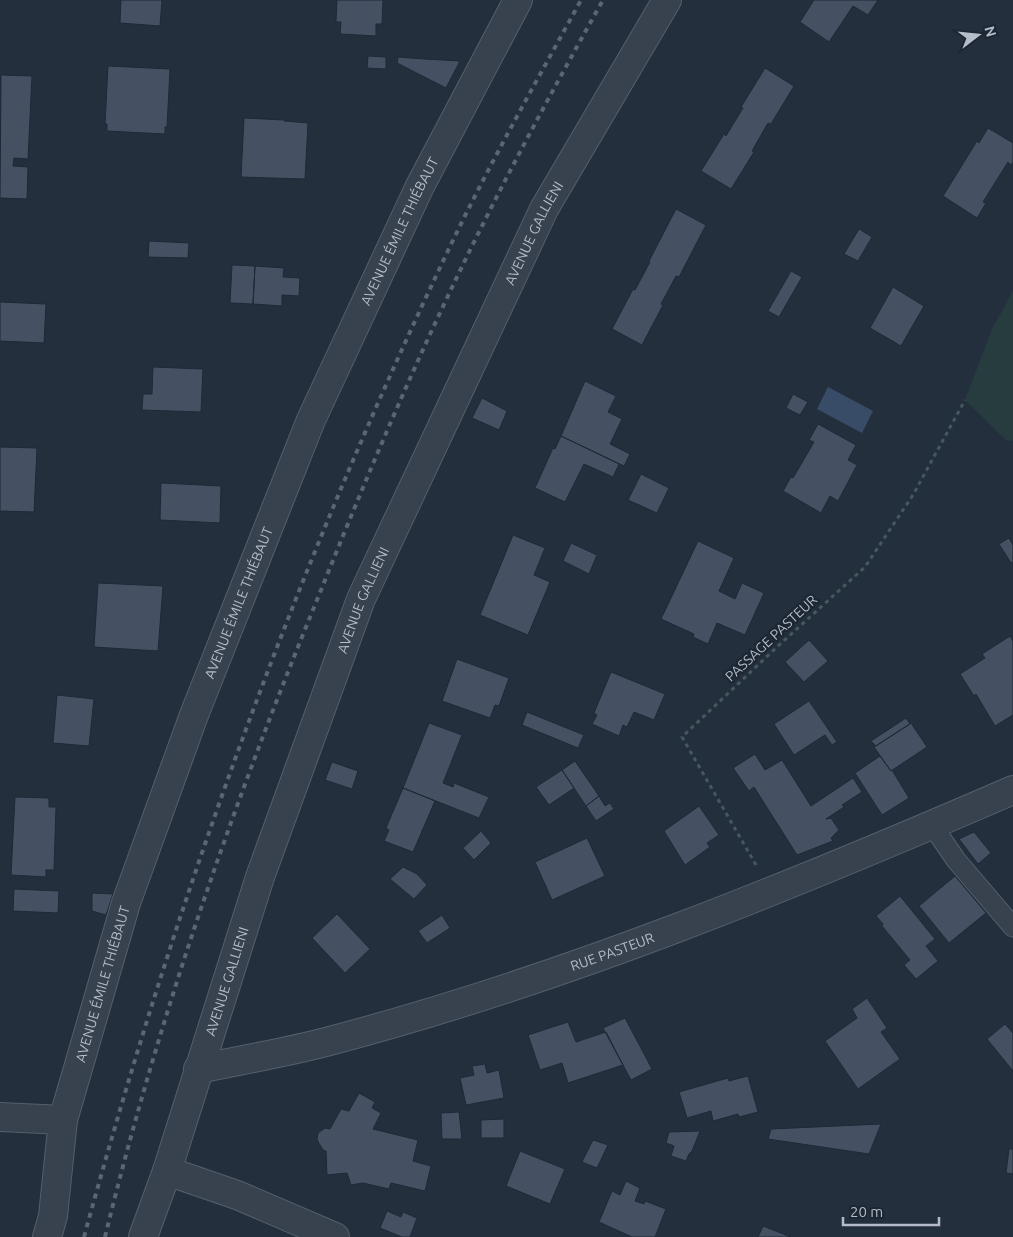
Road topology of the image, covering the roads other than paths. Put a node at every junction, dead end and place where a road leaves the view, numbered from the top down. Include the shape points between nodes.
1 (518, 0) edge
2 (667, 0) edge
3 (1013, 790) edge
4 (932, 825) junction
5 (1013, 927) edge
6 (198, 1069) junction
7 (0, 1117) edge
8 (63, 1120) junction
9 (168, 1171) junction
10 (47, 1237) edge
11 (143, 1237) edge
12 (335, 1237) edge

1 - 8 street, AVENUE ÉMILE THIÉBAUT via 420,186 310,420 194,714 126,903
2 - 6 street, AVENUE GALLIENI via 544,209 361,598 260,877
3 - 4 street, RUE PASTEUR
4 - 5 lane via 956,860
4 - 6 street, RUE PASTEUR via 672,930 433,1012 324,1042
6 - 9 street, AVENUE GALLIENI
7 - 8 street
8 - 10 street, AVENUE ÉMILE THIÉBAUT via 53,1216
9 - 11 street, AVENUE GALLIENI
9 - 12 street via 237,1194

